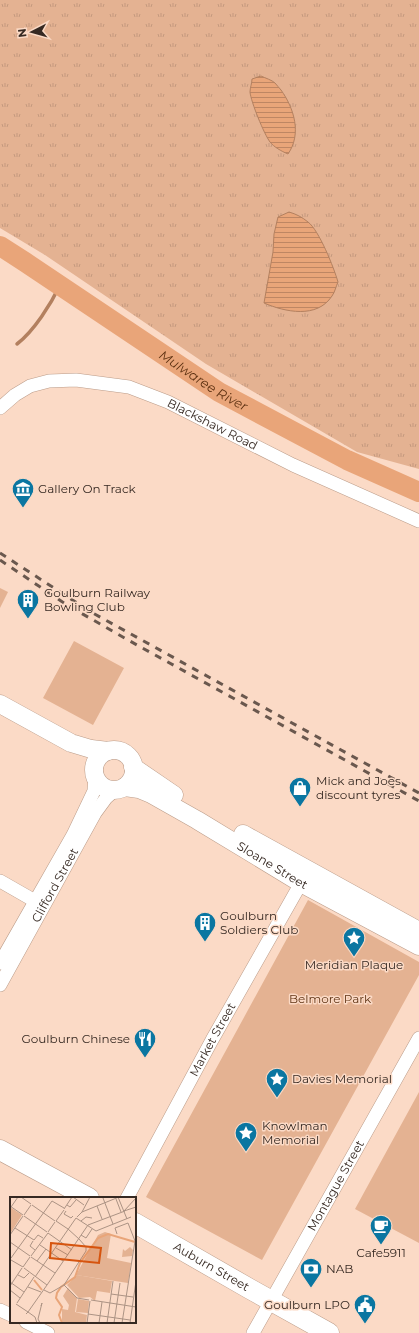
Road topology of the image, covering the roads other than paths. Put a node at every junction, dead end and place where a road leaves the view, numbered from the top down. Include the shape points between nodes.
1 (0, 408) edge
2 (419, 521) edge
3 (0, 704) edge
4 (71, 743) junction
5 (108, 751) junction
6 (133, 767) junction
7 (95, 773) junction
8 (120, 788) junction
9 (240, 833) junction
10 (0, 881) edge
11 (300, 883) junction
12 (39, 903) junction
13 (400, 921) junction
14 (419, 931) edge
15 (419, 937) edge
16 (419, 946) edge
17 (0, 963) edge
18 (0, 985) edge
19 (419, 1038) edge
20 (0, 1150) edge
21 (0, 1162) edge
22 (62, 1197) edge
23 (87, 1197) edge
24 (128, 1197) edge
25 (136, 1225) edge
26 (136, 1239) edge
27 (269, 1305) junction
28 (0, 1310) edge
29 (10, 1315) edge
30 (28, 1323) edge
31 (48, 1333) edge
32 (253, 1333) edge
33 (311, 1333) edge
34 (329, 1333) edge

1 - 2 street, Blackshaw Road via 30,386 48,381 76,380 129,387 168,402 274,456
3 - 4 street
4 - 5 street
4 - 7 street
5 - 6 street via 121,751 127,755
5 - 7 street via 98,757
6 - 8 street via 132,776
6 - 9 street, Sloane Street via 166,791
7 - 8 street via 103,787
7 - 12 street, Clifford Street via 94,791
8 - 11 street, Sloane Street via 139,789 164,801
8 - 12 street, Clifford Street via 106,798 95,813
9 - 11 street via 257,847 290,866 300,878
9 - 13 street, Sloane Street
10 - 12 street
11 - 16 street, Sloane Street
11 - 24 street, Market Street
12 - 17 street, Clifford Street
12 - 18 street, Clifford Street
13 - 14 street, Sloane Street
13 - 15 street via 412,934
19 - 27 street, Montague Street
20 - 23 main road
21 - 22 main road
25 - 27 main road, Auburn Street
26 - 27 main road, Auburn Street
27 - 32 street, Montague Street
27 - 33 main road, Auburn Street
27 - 34 main road, Auburn Street
28 - 29 street
30 - 31 street

